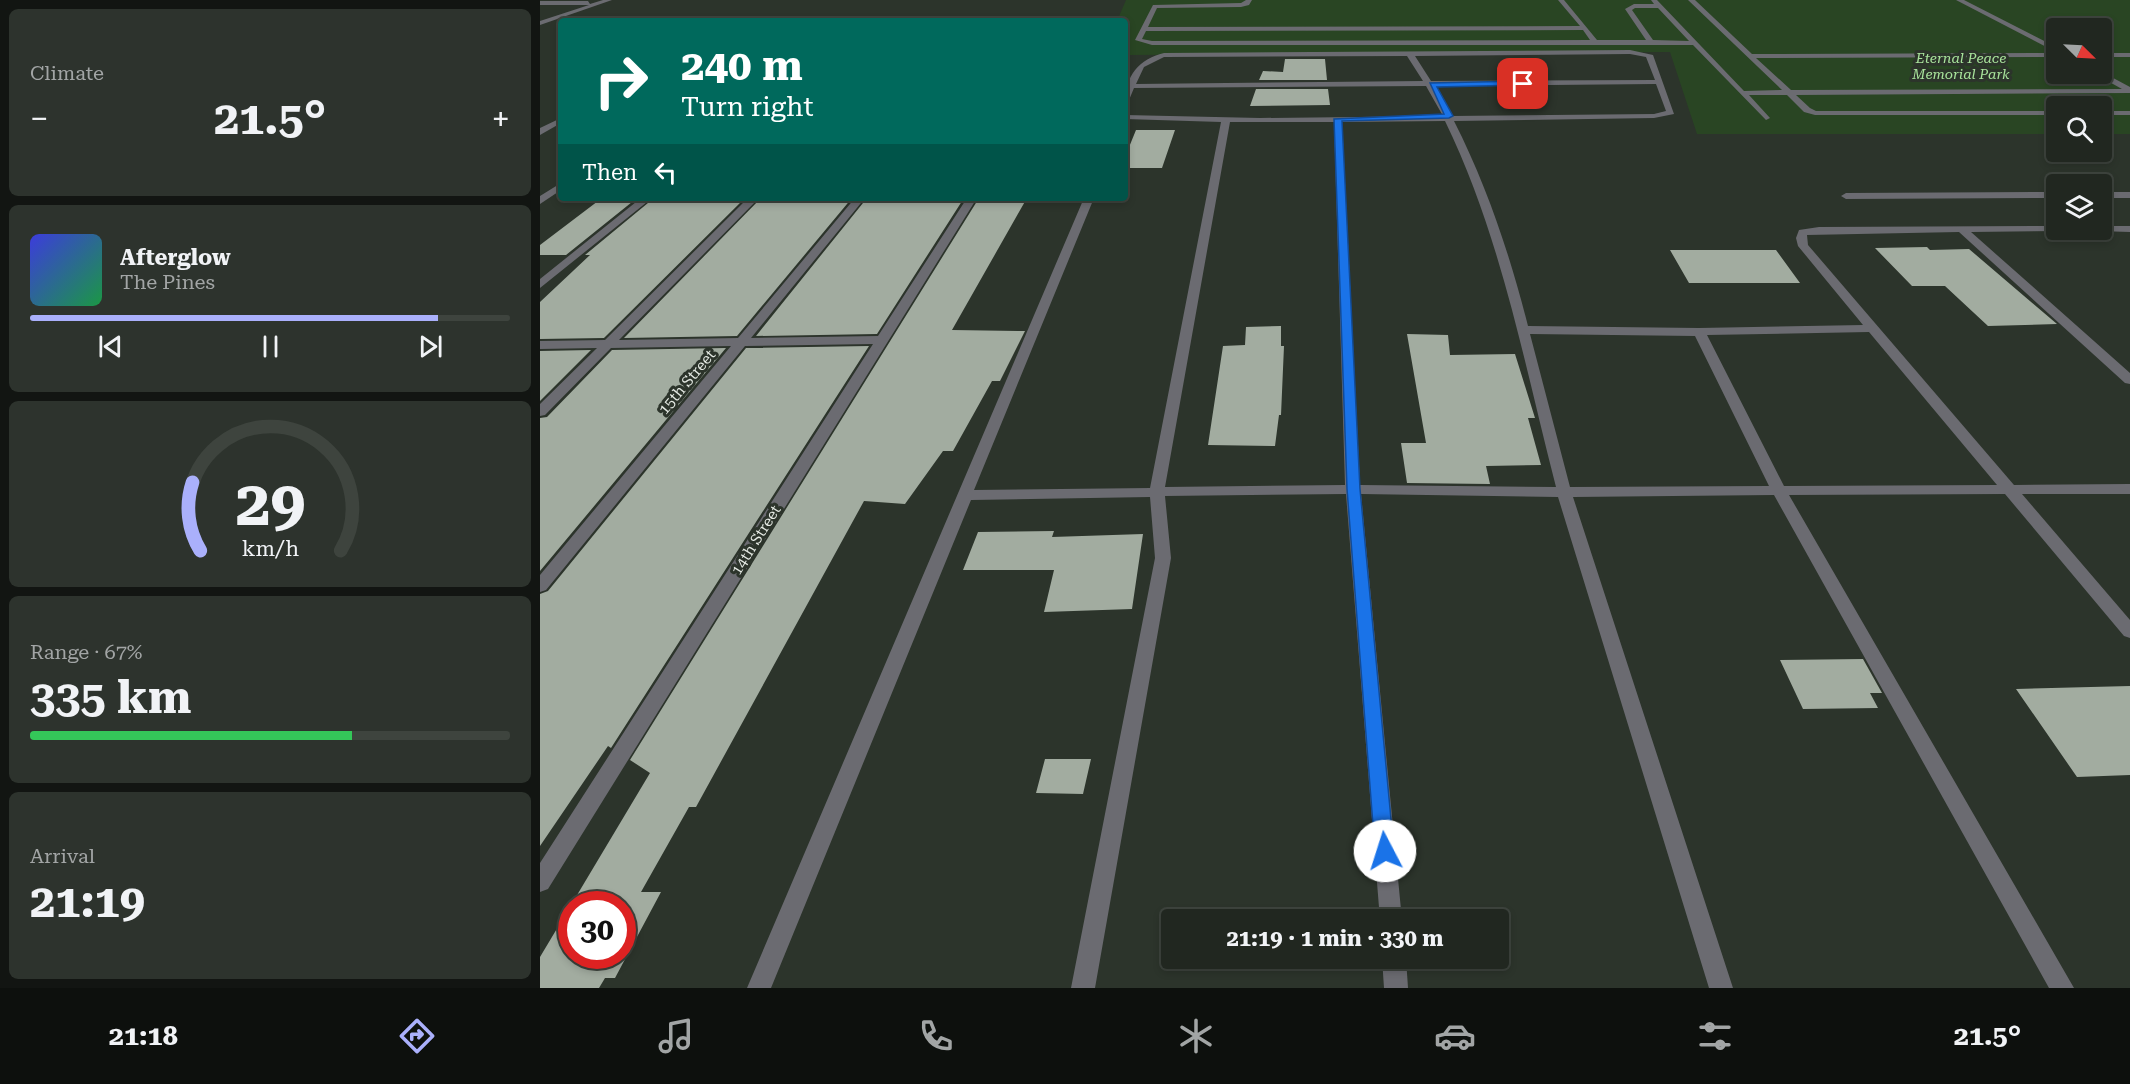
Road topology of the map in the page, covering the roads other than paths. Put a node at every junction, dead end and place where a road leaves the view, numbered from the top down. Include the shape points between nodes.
1 (1249, 0) edge
2 (1561, 0) edge
3 (1654, 0) edge
4 (1691, 0) edge
5 (1959, 0) edge
6 (606, 1) edge
7 (540, 3) edge
8 (1662, 6) junction
9 (542, 22) edge
10 (1585, 28) junction
11 (1144, 29) junction
12 (1594, 42) junction
13 (1650, 42) junction
14 (1696, 43) junction
15 (2046, 46) edge
16 (1410, 54) junction
17 (2046, 55) edge
18 (2112, 55) edge
19 (2130, 55) edge
20 (1752, 56) junction
21 (2112, 81) edge
22 (1659, 82) junction
23 (1432, 85) junction
24 (1132, 86) junction
25 (2130, 91) edge
26 (1742, 93) junction
27 (1789, 93) junction
28 (1128, 94) edge
29 (2046, 113) edge
30 (2112, 113) edge
31 (2130, 113) edge
32 (1449, 116) junction
33 (1128, 117) edge
34 (1766, 118) dead end
35 (540, 119) edge
36 (1226, 119) junction
37 (1338, 119) junction
38 (558, 120) edge
39 (558, 122) edge
40 (540, 132) edge
41 (558, 188) edge
42 (2046, 195) edge
43 (2112, 195) edge
44 (2130, 195) edge
45 (1846, 196) dead end
46 (540, 201) edge
47 (643, 201) edge
48 (751, 201) edge
49 (858, 201) edge
50 (970, 201) edge
51 (1088, 201) edge
52 (1961, 229) junction
53 (2046, 229) edge
54 (2112, 230) edge
55 (2127, 231) edge
56 (540, 285) edge
57 (1872, 328) junction
58 (1524, 330) junction
59 (1699, 332) junction
60 (882, 340) junction
61 (740, 343) junction
62 (540, 345) edge
63 (609, 345) junction
64 (2130, 380) edge
65 (540, 412) edge
66 (1353, 489) junction
67 (1778, 489) junction
68 (2011, 489) junction
69 (2130, 489) edge
70 (1157, 491) junction
71 (1564, 492) junction
72 (963, 495) junction
73 (540, 586) edge
74 (2130, 632) edge
75 (540, 882) edge
76 (1389, 909) edge
77 (1395, 969) edge
78 (759, 988) edge
79 (1083, 988) edge
80 (1396, 988) edge
81 (1721, 988) edge
82 (2062, 988) edge

1 - 11 street via 1241,5 1155,6
2 - 10 street
3 - 8 street
4 - 20 street
5 - 15 street
6 - 7 street
6 - 9 street
8 - 13 street via 1628,9
8 - 14 street
10 - 11 street
10 - 12 street
11 - 12 street via 1138,40 1152,43
12 - 13 street
13 - 14 street
14 - 26 street
16 - 22 street via 1645,53 1652,60
16 - 23 street
16 - 24 street via 1164,55 1141,63
17 - 20 street
18 - 19 street
20 - 27 street
21 - 25 street
22 - 23 street
22 - 32 street via 1671,112 1666,115
23 - 24 street
23 - 32 street
24 - 28 street
25 - 27 street
26 - 27 street
26 - 34 street
27 - 29 street via 1808,110 1823,114
30 - 31 street
32 - 37 street
32 - 58 street via 1491,218
33 - 36 street
35 - 38 street
36 - 37 street
36 - 70 street
37 - 66 street
39 - 40 street
41 - 46 street
42 - 45 street
43 - 44 street
47 - 56 street
48 - 63 street
49 - 61 street, 15th Street
50 - 60 street, 14th Street
51 - 72 street
52 - 53 street
52 - 57 street via 1803,232 1803,246
52 - 64 street
54 - 55 street
57 - 59 street
57 - 68 street
58 - 59 street
58 - 71 street
59 - 67 street
60 - 61 street
60 - 75 street, 14th Street
61 - 63 street
61 - 73 street, 15th Street
62 - 63 street
63 - 65 street
66 - 70 street
66 - 71 street
66 - 76 street
67 - 68 street
67 - 71 street
67 - 82 street
68 - 69 street
68 - 74 street
70 - 72 street
70 - 79 street via 1162,558
71 - 81 street
72 - 78 street
77 - 80 street

